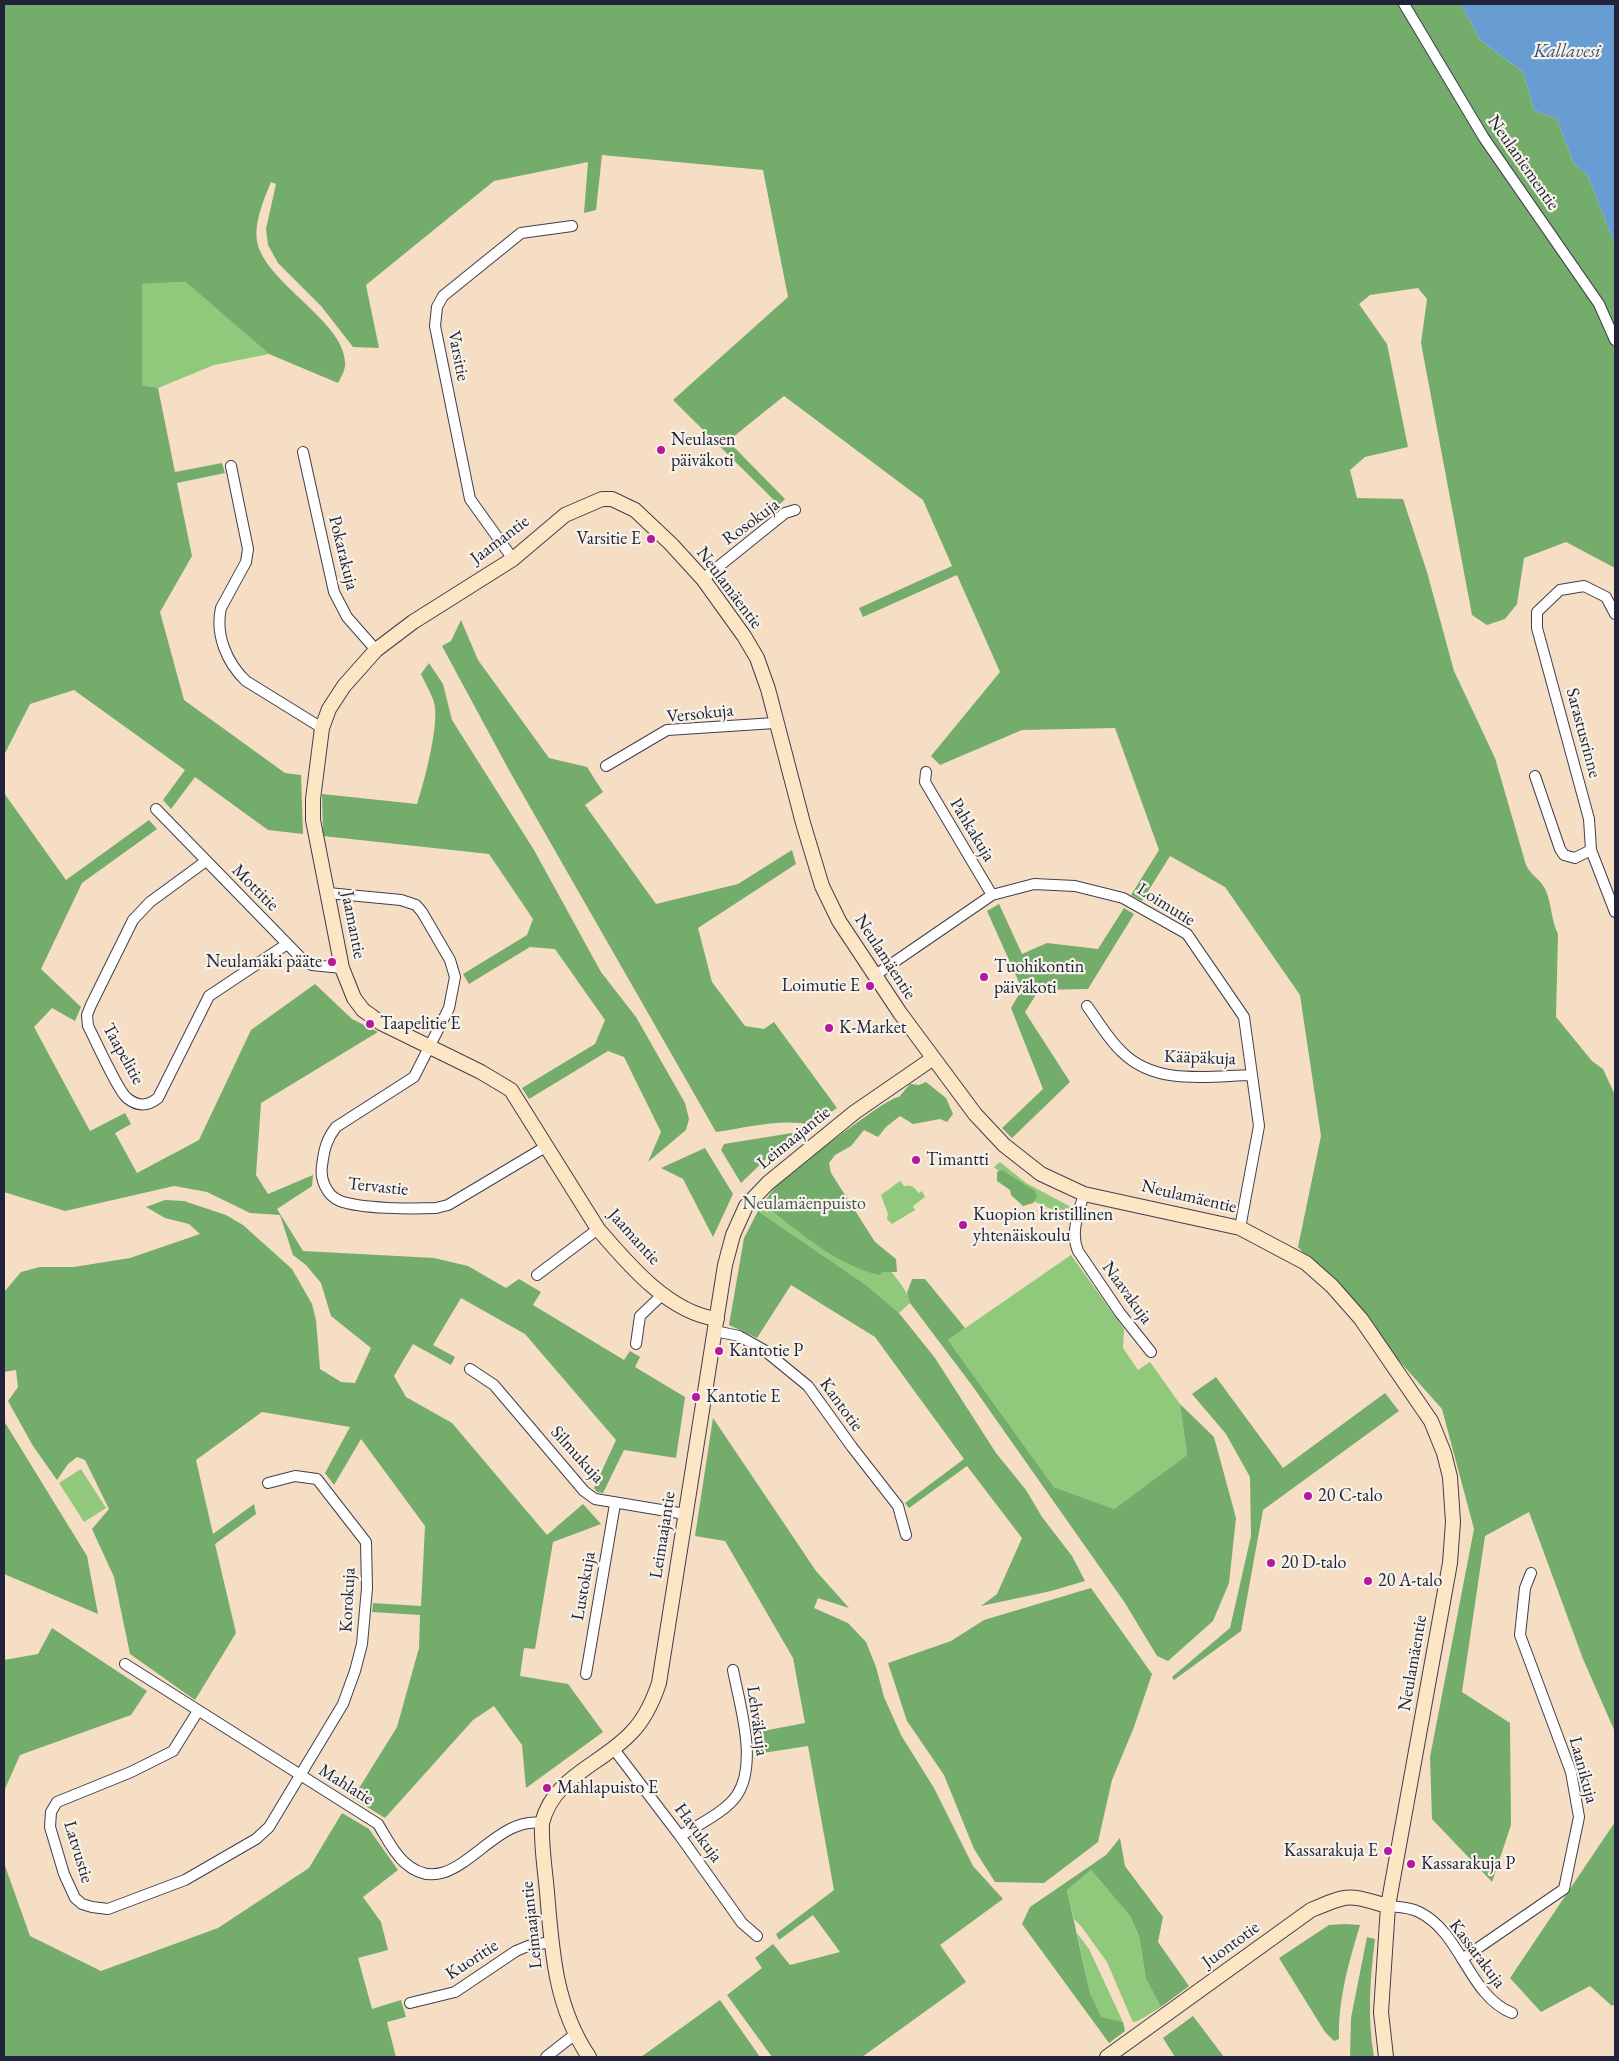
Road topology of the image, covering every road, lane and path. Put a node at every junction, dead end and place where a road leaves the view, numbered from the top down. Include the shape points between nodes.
1 (1404, 4) edge
2 (572, 226) dead end
3 (1615, 340) edge
4 (303, 452) dead end
5 (231, 466) dead end
6 (602, 499) joint
7 (795, 510) dead end
8 (513, 558) junction
9 (703, 580) junction
10 (1615, 614) edge
11 (376, 650) junction
12 (775, 722) junction
13 (322, 728) junction
14 (606, 766) dead end
15 (1535, 776) dead end
16 (925, 777) dead end
17 (156, 809) dead end
18 (1592, 850) junction
19 (206, 861) junction
20 (328, 893) junction
21 (992, 895) junction
22 (1615, 912) edge
23 (286, 944) junction
24 (342, 968) junction
25 (874, 976) junction
26 (1087, 1006) dead end
27 (429, 1046) junction
28 (932, 1059) junction
29 (1252, 1075) junction
30 (548, 1146) junction
31 (1084, 1194) junction
32 (1240, 1228) junction
33 (598, 1229) junction
34 (537, 1275) dead end
35 (662, 1295) junction
36 (716, 1325) junction
37 (636, 1344) dead end
38 (1151, 1352) dead end
39 (470, 1369) dead end
40 (268, 1483) dead end
41 (615, 1504) junction
42 (686, 1514) junction
43 (906, 1535) dead end
44 (1531, 1572) dead end
45 (125, 1664) dead end
46 (733, 1670) dead end
47 (586, 1674) dead end
48 (198, 1711) junction
49 (613, 1748) junction
50 (300, 1775) junction
51 (542, 1823) junction
52 (680, 1836) junction
53 (1388, 1906) junction
54 (757, 1936) dead end
55 (551, 1942) junction
56 (1462, 1959) junction
57 (410, 2003) dead end
58 (1512, 2013) dead end
59 (574, 2035) junction
60 (546, 2057) edge
61 (589, 2057) edge
62 (1107, 2057) edge
63 (1386, 2057) edge

1 - 3 street, Neulaniementie via 1484,138 1599,304
2 - 8 street, Varsitie via 521,233 443,296 437,307 435,326 470,499
4 - 11 street, Pokarakuja via 334,592 347,617
5 - 13 street via 248,549 246,562 219,615 224,648 246,681
6 - 8 street, Jaamantie via 565,515
6 - 9 street, Neulamäentie via 612,499 635,510
7 - 9 street, Rosokuja via 785,512
8 - 11 street, Jaamantie via 413,622
9 - 12 street, Neulamäentie via 757,658
10 - 18 street, Sarastusrinne via 1606,597 1584,586 1560,590 1538,612 1536,628 1590,819
11 - 13 street, Jaamantie via 344,686 329,709
12 - 14 street, Versokuja via 667,730
12 - 25 street, Neulamäentie via 822,886 839,921
13 - 20 street, Jaamantie via 313,820
15 - 18 street via 1564,855 1575,858
16 - 21 street, Pahkakuja
17 - 19 street, Mottitie
18 - 22 street, Sarastusrinne
19 - 23 street, Mottitie
19 - 23 street, Taapelitie via 150,902 132,920 87,1015 88,1026 126,1097 142,1105 150,1105 158,1098 209,996
20 - 24 street, Jaamantie
20 - 27 street via 401,900 416,905 422,912 450,960 454,977 449,1008
21 - 25 street, Loimutie
21 - 29 street, Loimutie via 1034,884 1075,886 1123,898 1187,934 1244,1018
23 - 24 street, Mottitie via 312,965
24 - 27 street, Jaamantie via 354,998 363,1010 381,1023
25 - 28 street, Neulamäentie
26 - 29 street, Kääpäkuja via 1121,1052 1148,1071 1170,1076
27 - 30 street, Jaamantie via 511,1090
27 - 30 street, Tervastie via 414,1077 336,1127 329,1136 324,1147 320,1178 338,1200 422,1208 448,1205
28 - 31 street, Neulamäentie via 974,1114 1004,1145 1041,1174
28 - 36 street, Leimaajantie via 855,1112 768,1182 746,1206 733,1235 725,1265
29 - 32 street, Loimutie via 1259,1126
30 - 33 street, Jaamantie
31 - 32 street, Neulamäentie
31 - 38 street, Naavakuja via 1075,1244 1120,1313
32 - 53 street, Neulamäentie via 1306,1263 1361,1319 1431,1421 1450,1477 1453,1522 1450,1563
33 - 34 street
33 - 35 street, Jaamantie
35 - 36 street, Jaamantie
35 - 37 street via 640,1316
36 - 42 street, Leimaajantie
36 - 43 street, Kantotie via 764,1350 808,1386 898,1506
39 - 41 street, Silmukuja via 494,1384 584,1491 595,1500
40 - 50 street, Korokuja via 295,1476 317,1479 366,1542 368,1588 362,1644 355,1671 343,1704
41 - 42 street, Silmukuja
41 - 47 street, Lustokuja
42 - 49 street, Leimaajantie via 659,1683 640,1721
44 - 56 street, Laanikuja via 1525,1588 1520,1635 1571,1772 1579,1817 1564,1889
45 - 48 street, Mahlatie
46 - 52 street, Lehväkuja via 746,1739 743,1780 737,1796
48 - 50 street, Mahlatie
48 - 50 street, Latvustie via 173,1751 57,1802 51,1812 50,1827 64,1874 75,1898 82,1904 108,1909 186,1880 269,1827
49 - 51 street, Leimaajantie via 555,1794
49 - 52 street, Havukuja
50 - 51 street, Mahlatie via 378,1824 405,1863 428,1875 444,1874 505,1831 519,1825
51 - 55 street, Leimaajantie
52 - 54 street, Havukuja via 742,1923
53 - 56 street, Kassarakuja via 1417,1911 1428,1917
53 - 62 street, Juontotie via 1346,1896 1311,1910
53 - 63 street, Neulamäentie via 1381,2012
55 - 57 street, Kuoritie via 516,1950 455,1992
55 - 59 street, Leimaajantie via 564,2009
56 - 58 street, Kassarakuja via 1487,1997 1499,2008
59 - 60 street
59 - 61 street, Leimaajantie

